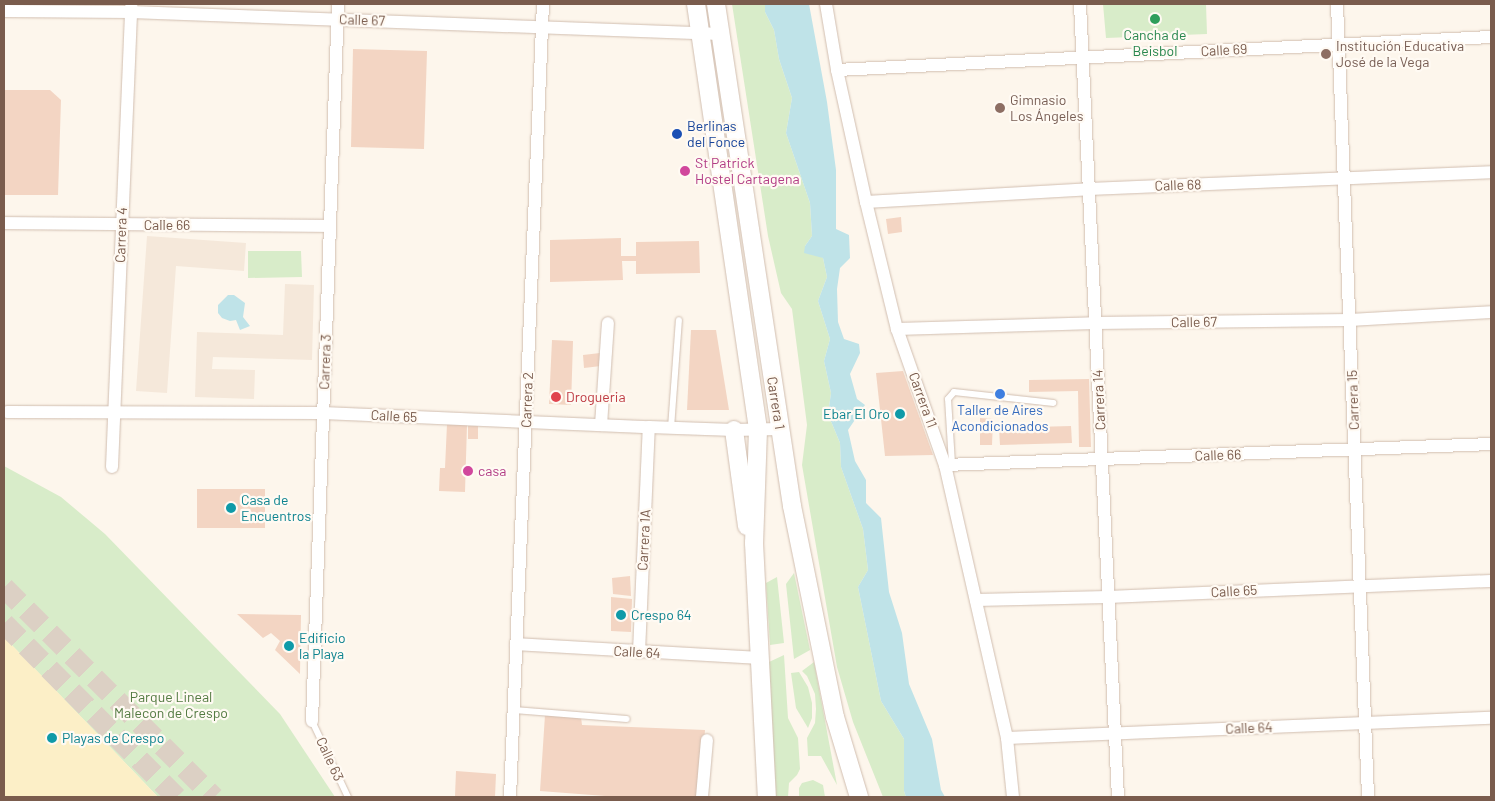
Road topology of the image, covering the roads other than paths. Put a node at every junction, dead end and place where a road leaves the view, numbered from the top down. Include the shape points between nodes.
1 (338, 4) edge
2 (543, 4) edge
3 (696, 4) edge
4 (716, 4) edge
5 (826, 4) edge
6 (1080, 4) edge
7 (1337, 4) edge
8 (131, 8) edge
9 (4, 11) edge
10 (337, 19) junction
11 (542, 27) junction
12 (700, 34) junction
13 (721, 34) junction
14 (1491, 37) edge
15 (1339, 45) junction
16 (1083, 56) junction
17 (837, 70) junction
18 (1491, 172) edge
19 (1344, 178) junction
20 (1089, 189) junction
21 (866, 202) junction
22 (4, 223) edge
23 (122, 225) junction
24 (330, 226) junction
25 (1491, 312) edge
26 (678, 320) dead end
27 (1350, 320) junction
28 (608, 323) dead end
29 (1095, 323) junction
30 (897, 329) junction
31 (1053, 403) dead end
32 (7, 412) dead end
33 (114, 412) junction
34 (323, 412) junction
35 (526, 422) junction
36 (601, 425) junction
37 (649, 427) junction
38 (672, 428) junction
39 (780, 428) junction
40 (734, 430) junction
41 (758, 430) junction
42 (1491, 444) edge
43 (1355, 450) junction
44 (1102, 460) junction
45 (949, 464) junction
46 (112, 467) dead end
47 (754, 543) junction
48 (1491, 580) edge
49 (1360, 585) junction
50 (1108, 597) junction
51 (976, 600) junction
52 (516, 644) junction
53 (639, 652) junction
54 (759, 658) junction
55 (514, 710) junction
56 (835, 717) junction
57 (1491, 718) edge
58 (627, 719) dead end
59 (312, 721) joint
60 (1366, 723) junction
61 (1115, 733) junction
62 (1007, 738) junction
63 (707, 740) dead end
64 (348, 797) edge
65 (510, 797) edge
66 (702, 797) edge
67 (767, 797) edge
68 (846, 797) edge
69 (859, 797) edge
70 (1013, 797) edge
71 (1118, 797) edge
72 (1368, 797) edge

1 - 10 street, Carrera 3
2 - 11 street, Carrera 2
3 - 12 main road, Carrera 1
4 - 13 main road, Carrera 1
5 - 17 street, Carrera 11
6 - 16 street, Carrera 14
7 - 15 street, Carrera 15
8 - 9 street, Calle 67
8 - 10 street, Calle 67
8 - 23 street, Carrera 4
10 - 11 street, Calle 67
10 - 24 street, Carrera 3
11 - 12 street, Calle 67
11 - 35 street, Carrera 2
12 - 13 street, Calle 67
12 - 41 main road, Carrera 1
13 - 39 main road, Carrera 1
14 - 15 street, Calle 69
15 - 16 street, Calle 69
15 - 19 street, Carrera 15
16 - 17 street, Calle 69
16 - 20 street, Carrera 14
17 - 21 street, Carrera 11
18 - 19 street, Calle 68
19 - 20 street, Calle 68
19 - 27 street, Carrera 15
20 - 21 street, Calle 68
20 - 29 street, Carrera 14
21 - 30 street, Carrera 11
22 - 23 street, Calle 66
23 - 24 street, Calle 66
23 - 33 street, Carrera 4
24 - 34 street, Carrera 3
25 - 27 street, Calle 67
26 - 38 lane
27 - 29 street, Calle 67
27 - 43 street, Carrera 15
28 - 36 street
29 - 30 street, Calle 67
29 - 44 street, Carrera 14
30 - 45 street, Carrera 11
31 - 45 lane via 954,392 948,399
32 - 33 street, Calle 65
33 - 34 street, Calle 65
33 - 46 street, Carrera 4
34 - 35 street, Calle 65
34 - 59 street, Carrera 3
35 - 36 street, Calle 65
35 - 52 street, Carrera 2
36 - 37 street, Calle 65
37 - 38 street, Calle 65
37 - 53 street, Carrera 1A
38 - 40 street, Calle 65
39 - 41 street, Calle 65
39 - 56 main road, Carrera 1 via 792,506
40 - 41 street, Calle 65
40 - 47 main road via 745,521
41 - 47 main road, Carrera 1
42 - 43 street, Calle 66
43 - 44 street, Calle 66
43 - 49 street, Carrera 15
44 - 45 street, Calle 66
44 - 50 street, Carrera 14
45 - 51 street, Carrera 11
47 - 54 main road, Carrera 1
48 - 49 street, Calle 65
49 - 50 street, Calle 65
49 - 60 street, Carrera 15
50 - 51 street, Calle 65
50 - 61 street, Carrera 14
51 - 62 street, Carrera 11
52 - 53 street, Calle 64
52 - 55 street, Carrera 2
53 - 54 street, Calle 64
54 - 67 main road, Carrera 1
55 - 58 lane
55 - 65 street, Carrera 2
56 - 68 main road
56 - 69 main road, Carrera 1
57 - 60 street, Calle 64
59 - 64 lane, Calle 63
60 - 61 street, Calle 64
60 - 72 street, Carrera 15
61 - 62 street, Calle 64
61 - 71 street, Carrera 14
62 - 70 street, Carrera 11
63 - 66 street

